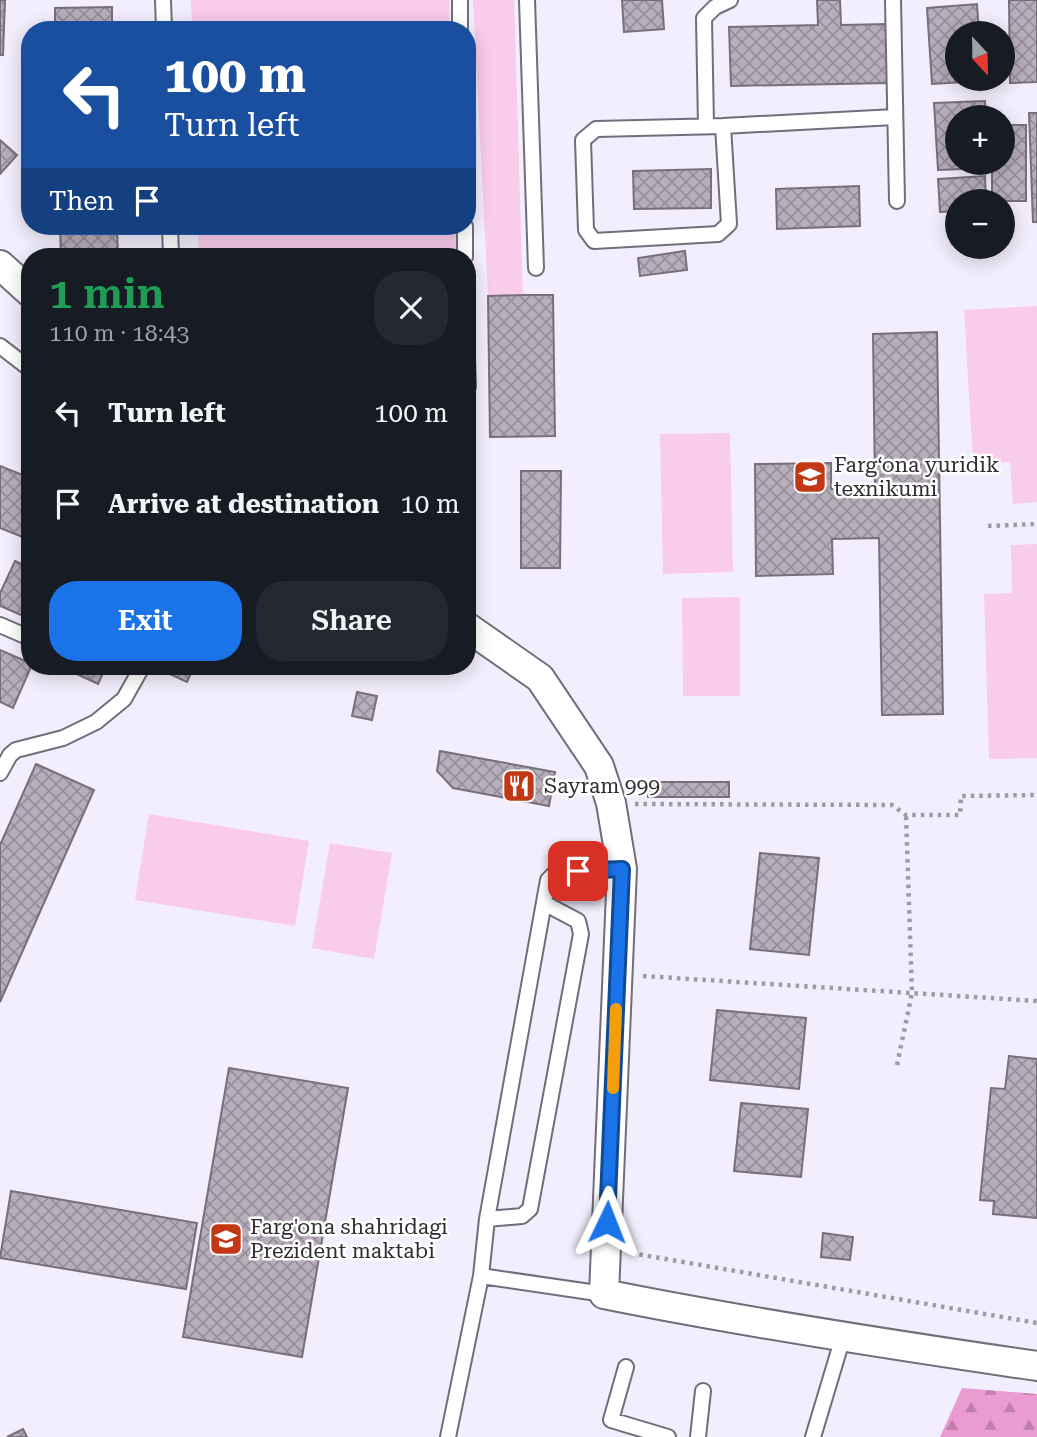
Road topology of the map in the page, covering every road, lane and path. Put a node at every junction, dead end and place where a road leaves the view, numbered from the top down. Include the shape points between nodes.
1 (163, 0) edge
2 (460, 0) edge
3 (527, 0) edge
4 (730, 0) edge
5 (893, 0) edge
6 (164, 21) edge
7 (460, 21) edge
8 (895, 117) junction
9 (706, 126) junction
10 (723, 126) junction
11 (897, 201) dead end
12 (0, 265) edge
13 (536, 268) dead end
14 (21, 284) edge
15 (0, 346) edge
16 (21, 362) edge
17 (1037, 524) edge
18 (988, 526) dead end
19 (0, 625) edge
20 (476, 632) edge
21 (21, 634) edge
22 (138, 675) edge
23 (0, 747) edge
24 (16, 750) junction
25 (0, 773) edge
26 (1037, 795) edge
27 (611, 803) junction
28 (906, 815) junction
29 (622, 869) junction
30 (544, 903) junction
31 (618, 975) junction
32 (912, 993) junction
33 (1037, 1000) edge
34 (897, 1065) dead end
35 (487, 1219) junction
36 (606, 1249) junction
37 (481, 1276) junction
38 (604, 1294) junction
39 (1037, 1323) edge
40 (843, 1337) junction
41 (1037, 1366) edge
42 (626, 1367) dead end
43 (703, 1391) dead end
44 (448, 1437) edge
45 (668, 1437) edge
46 (698, 1437) edge
47 (813, 1437) edge

1 - 6 lane
2 - 7 lane
3 - 13 lane
4 - 9 lane via 704,18
5 - 8 lane
8 - 10 lane
8 - 11 lane
9 - 10 lane
9 - 10 lane via 596,130 583,140 586,230 594,241 718,234 729,224
12 - 14 street
15 - 16 lane
17 - 18 path
19 - 21 lane
20 - 27 street via 540,678 599,766
22 - 24 lane via 124,699 96,723 63,738
23 - 24 lane
24 - 25 lane
26 - 28 path via 961,796 960,814
27 - 28 path via 892,805
27 - 29 street
28 - 32 path
29 - 30 lane via 556,872 548,880
29 - 31 street
30 - 35 lane
30 - 35 lane via 578,921 581,934 530,1209 522,1216
31 - 32 path
31 - 36 street
32 - 33 path
32 - 34 path
35 - 37 lane
36 - 38 street
36 - 39 path
37 - 38 lane
37 - 44 lane
38 - 40 street
40 - 41 street
40 - 47 lane
42 - 45 lane via 611,1420
43 - 46 lane

